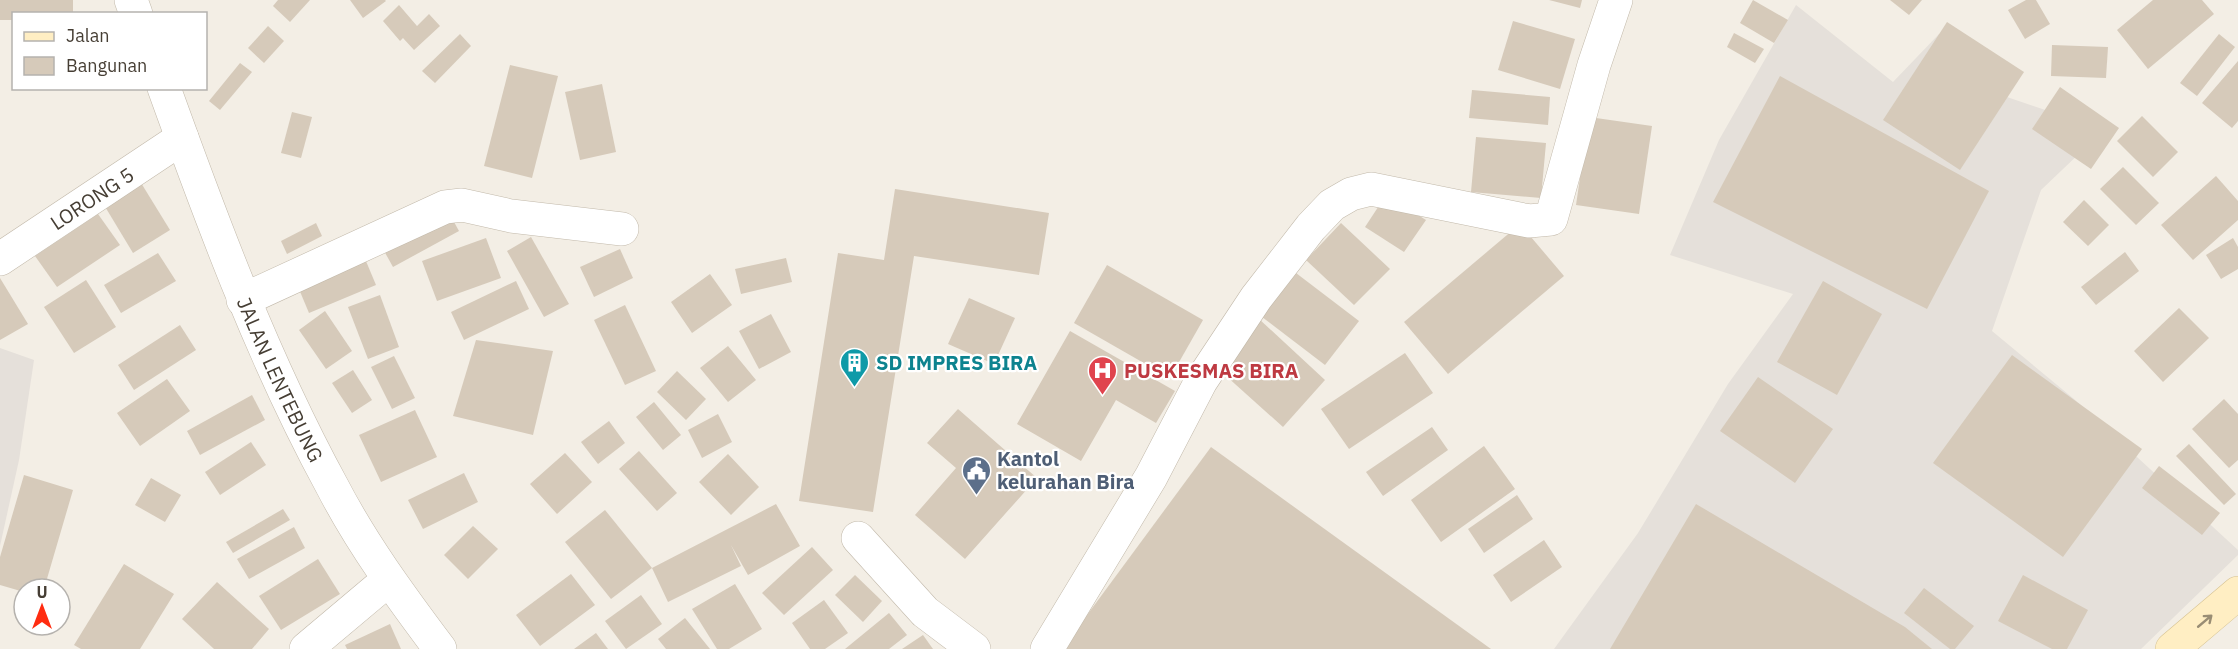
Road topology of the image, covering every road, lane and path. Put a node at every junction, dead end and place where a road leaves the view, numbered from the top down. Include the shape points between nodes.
1 (1616, 0) edge
2 (165, 90) edge
3 (182, 138) junction
4 (622, 229) dead end
5 (0, 259) edge
6 (243, 300) junction
7 (858, 538) dead end
8 (388, 580) junction
9 (2238, 593) edge
10 (306, 649) edge
11 (440, 649) edge
12 (974, 649) edge
13 (1047, 649) edge
14 (2172, 649) edge

1 - 13 street via 1551,219 1528,221 1371,189 1332,205 1256,298 1201,381 1150,477
2 - 3 street, JALAN LENTEBUNG
3 - 5 street, LORONG 5
3 - 6 street, JALAN LENTEBUNG
4 - 6 street via 511,216 462,205 445,207
6 - 8 street, JALAN LENTEBUNG via 332,486
7 - 12 street via 925,612
8 - 10 street
8 - 11 street, JALAN LENTEBUNG
14 -> 9 street

